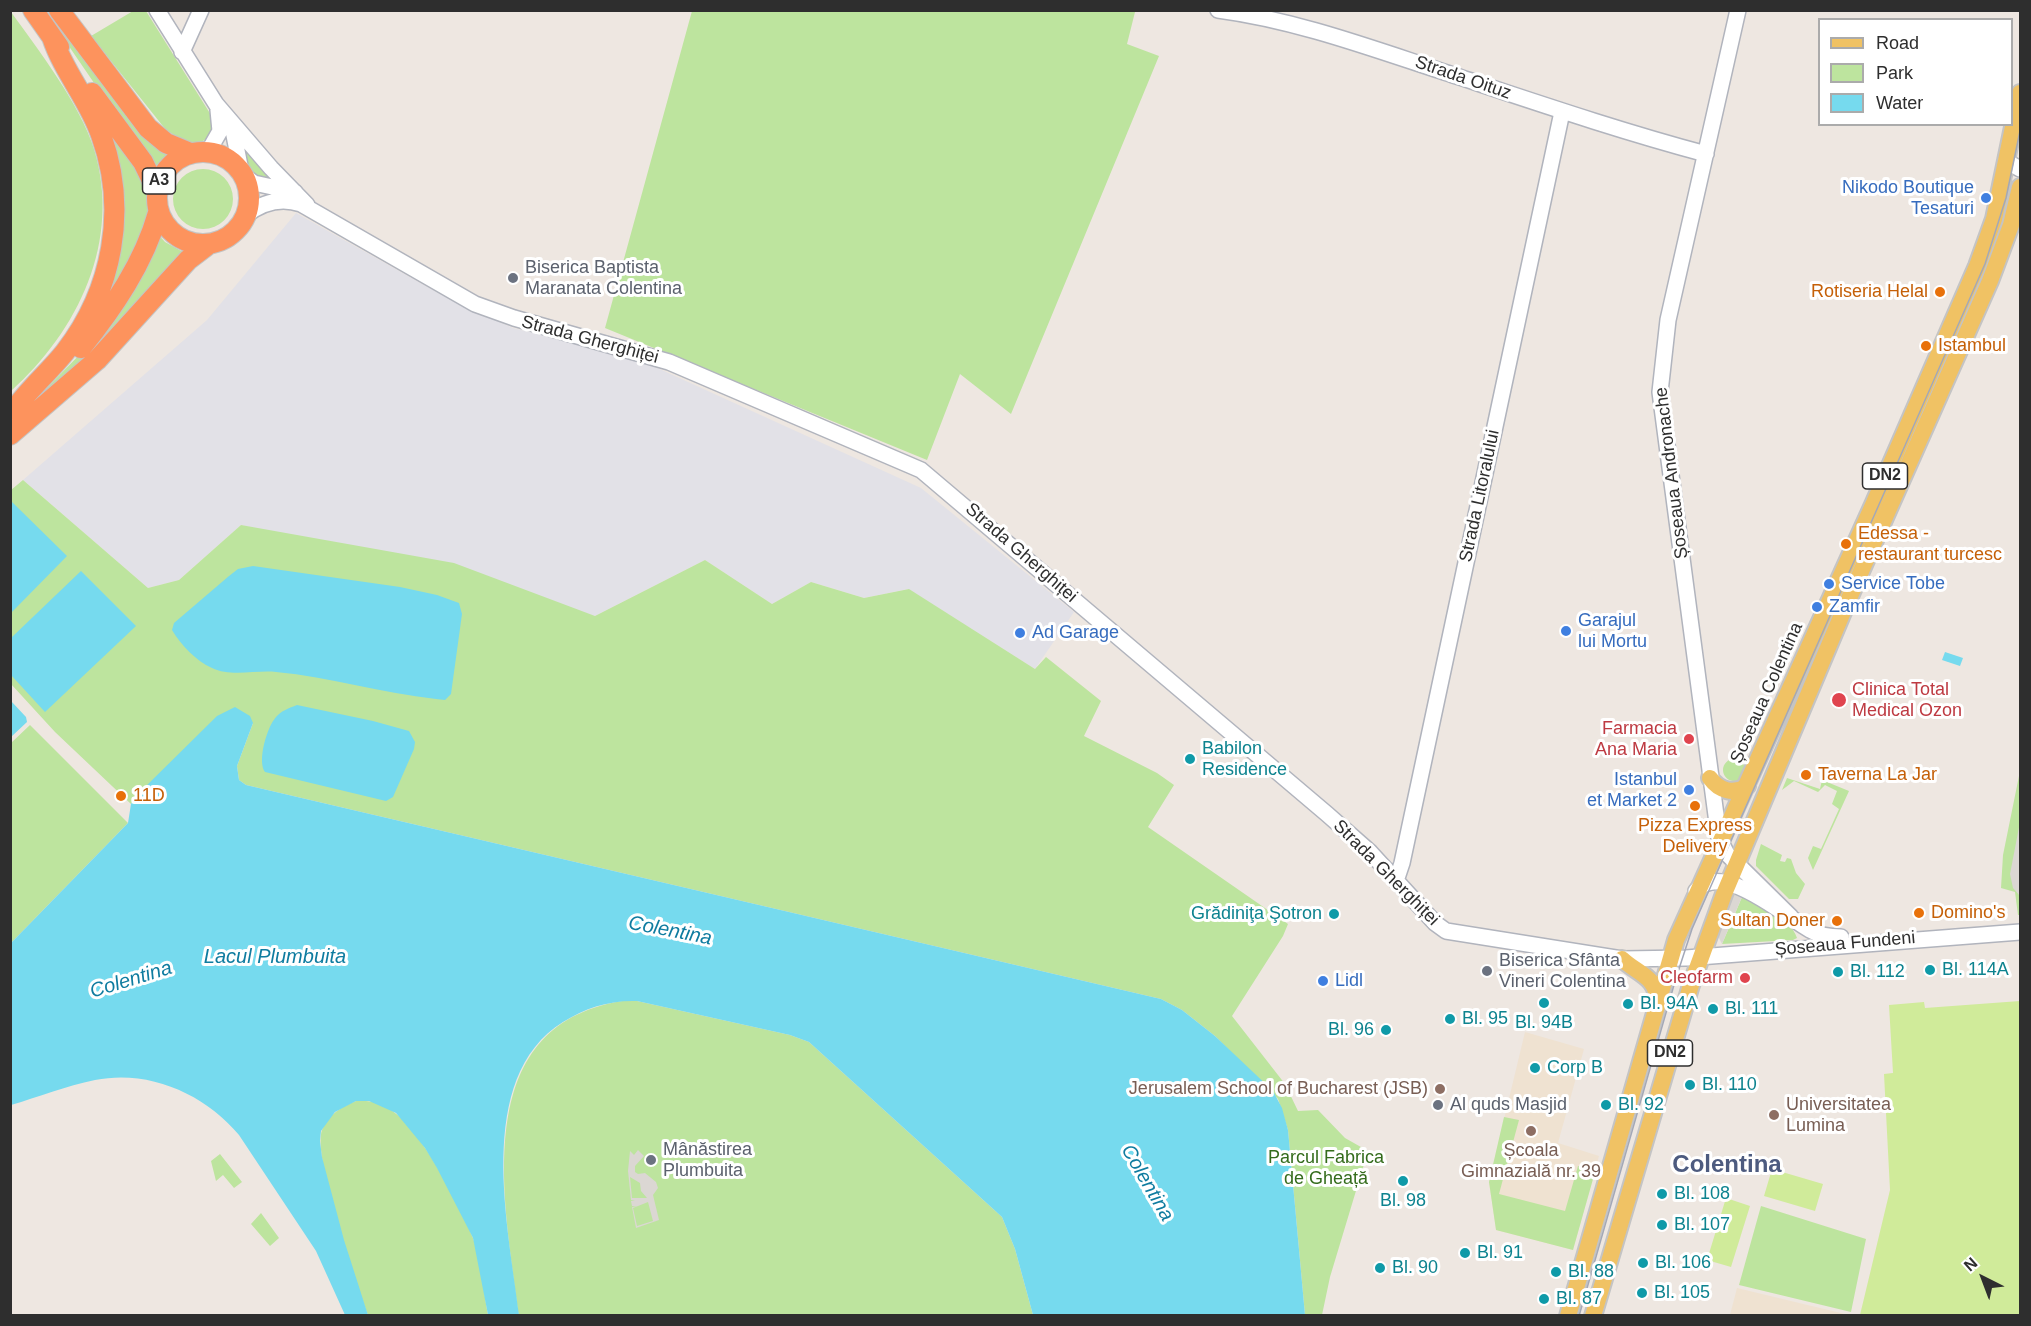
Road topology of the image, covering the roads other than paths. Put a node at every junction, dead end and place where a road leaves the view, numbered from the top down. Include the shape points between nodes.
1 (59, 10) edge
2 (158, 10) edge
3 (201, 10) edge
4 (1218, 10) edge
5 (1738, 10) edge
6 (1239, 12) edge
7 (42, 24) edge
8 (182, 52) junction
9 (2020, 93) edge
10 (216, 104) junction
11 (1562, 112) junction
12 (232, 125) junction
13 (199, 153) junction
14 (1706, 154) junction
15 (2016, 163) edge
16 (242, 173) junction
17 (2020, 188) edge
18 (157, 190) junction
19 (295, 192) junction
20 (312, 209) junction
21 (158, 213) junction
22 (246, 215) junction
23 (209, 244) junction
24 (12, 412) edge
25 (10, 435) edge
26 (1710, 778) junction
27 (1747, 786) junction
28 (1721, 843) junction
29 (1737, 863) junction
30 (1396, 881) junction
31 (1728, 885) junction
32 (1696, 891) junction
33 (1796, 921) junction
34 (2020, 925) edge
35 (2020, 932) edge
36 (1797, 948) junction
37 (1700, 957) junction
38 (1622, 959) junction
39 (1670, 959) junction
40 (1658, 1001) junction
41 (1569, 1316) edge
42 (1593, 1316) edge

1 - 13 highway, A3 via 153,133 166,143
2 - 8 main road, Strada Gherghiței
3 - 8 main road
4 - 6 main road, Strada Oituz
5 - 14 main road, Șoseaua Andronache
6 - 11 main road, Strada Oituz via 1356,43
7 - 18 highway, A3 via 143,162
7 - 24 highway via 101,134 113,180 115,219 107,267 90,313 66,350
8 - 10 main road, Strada Gherghiței
9 - 15 main road, Șoseaua Colentina / DN2
10 - 12 main road, Strada Gherghiței
10 - 13 main road, Strada Gherghiței via 221,127
11 - 14 main road, Strada Oituz
11 - 30 main road, Strada Litoralului
12 - 16 main road, Strada Gherghiței
12 - 19 main road, Strada Gherghiței
13 - 16 highway, A3 via 226,158
13 - 18 highway, A3 via 172,163
14 - 26 main road, Șoseaua Andronache via 1668,320 1660,392
15 - 27 main road, Șoseaua Colentina / DN2 via 1977,266
16 - 19 main road via 254,183
16 - 22 highway via 249,195
17 - 29 main road, Șoseaua Colentina / DN2 via 1990,281
18 - 21 highway, A3
19 - 20 main road, Strada Gherghiței
20 - 22 main road, Strada Gherghiței via 282,200 259,206
20 - 30 main road, Strada Gherghiței via 475,304 669,362 928,474 1327,814
21 - 23 highway, A3 via 179,238
21 - 24 highway, A3 via 141,256 108,313 68,362
22 - 23 highway via 235,231
23 - 25 highway via 188,260 97,360
26 - 27 main road via 1727,791
26 - 28 main road, Șoseaua Andronache
27 - 28 main road, Șoseaua Colentina / DN2
28 - 29 main road, Șoseaua Andronache
28 - 32 main road, Șoseaua Colentina / DN2
29 - 31 main road, Șoseaua Colentina / DN2
29 - 33 main road, Șoseaua Fundeni
30 - 38 main road, Strada Gherghiței via 1446,931
31 - 32 main road via 1708,883
31 - 33 main road, Șoseaua Fundeni via 1764,899
31 - 37 main road, Șoseaua Colentina / DN2
32 - 39 main road, Șoseaua Colentina / DN2
33 - 34 main road, Șoseaua Fundeni via 1820,934 1837,937
33 - 36 main road via 1804,935
35 - 36 main road, Șoseaua Fundeni
36 - 37 main road, Șoseaua Fundeni
37 - 39 main road, Șoseaua Fundeni
37 - 42 main road, Șoseaua Colentina / DN2
38 - 39 main road, Strada Gherghiței
38 - 40 main road via 1650,980
39 - 40 main road, Șoseaua Colentina / DN2
40 - 41 main road, Șoseaua Colentina / DN2

